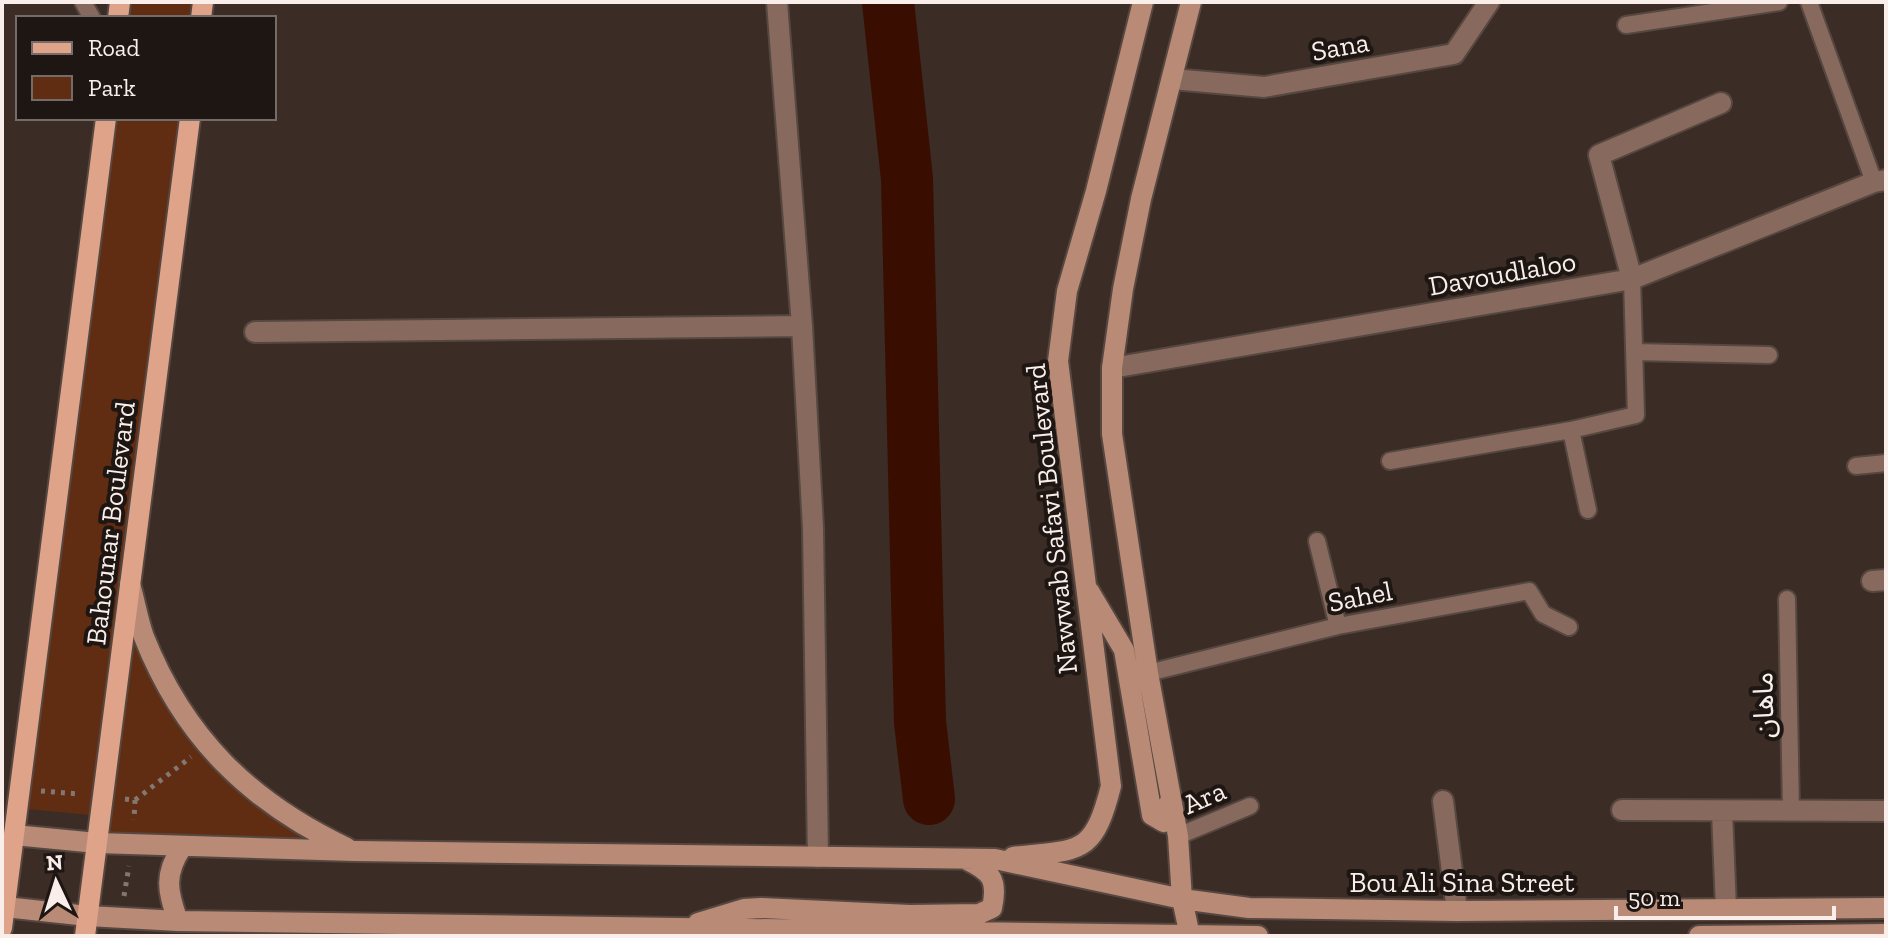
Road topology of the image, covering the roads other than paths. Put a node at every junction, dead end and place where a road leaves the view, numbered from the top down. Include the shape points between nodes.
1 (777, 2) edge
2 (1143, 2) edge
3 (1191, 2) edge
4 (1489, 2) edge
5 (1779, 2) edge
6 (1809, 2) edge
7 (1626, 25) dead end
8 (1172, 79) junction
9 (1721, 103) dead end
10 (106, 120) edge
11 (190, 120) edge
12 (1880, 181) edge
13 (1632, 279) junction
14 (802, 326) junction
15 (255, 332) dead end
16 (1634, 352) junction
17 (1769, 355) dead end
18 (1112, 368) junction
19 (1571, 430) junction
20 (1390, 461) dead end
21 (1886, 463) edge
22 (1856, 466) dead end
23 (1588, 510) dead end
24 (1317, 541) dead end
25 (130, 583) junction
26 (1085, 585) junction
27 (1787, 599) dead end
28 (1338, 626) junction
29 (1569, 627) dead end
30 (1148, 673) junction
31 (1169, 798) junction
32 (1443, 801) dead end
33 (1250, 806) dead end
34 (1622, 810) dead end
35 (1722, 811) junction
36 (1791, 811) junction
37 (1886, 811) edge
38 (14, 835) junction
39 (1178, 836) junction
40 (97, 843) junction
41 (182, 847) junction
42 (354, 851) junction
43 (818, 857) junction
44 (964, 859) junction
45 (995, 859) junction
46 (1182, 899) junction
47 (5, 907) junction
48 (1886, 908) edge
49 (1726, 909) junction
50 (1457, 911) junction
51 (178, 921) junction
52 (311, 923) junction
53 (87, 926) edge
54 (2, 928) edge
55 (679, 929) junction
56 (886, 934) edge
57 (1886, 934) edge
58 (278, 936) edge
59 (1190, 936) edge
60 (1258, 936) edge
61 (1699, 936) edge
62 (1720, 936) edge

1 - 14 street
2 - 26 main road, Nawwab Safavi Boulevard via 1067,291 1058,361
3 - 8 main road
4 - 8 street, Sana via 1454,54 1264,87
5 - 7 lane
6 - 12 lane
8 - 18 main road via 1138,214
9 - 13 street via 1599,155
10 - 38 main road, Bahounar Boulevard
11 - 25 main road, Bahounar Boulevard
12 - 13 street, Davoudlaloo
13 - 16 lane
13 - 18 street, Davoudlaloo
14 - 15 street
14 - 43 street via 813,528
16 - 17 lane
16 - 19 lane via 1636,415
18 - 30 main road via 1112,434
19 - 20 lane
19 - 23 lane
21 - 22 lane
24 - 28 lane
25 - 40 main road, Bahounar Boulevard
25 - 42 main road via 158,669 207,745 273,807
26 - 31 main road via 1124,650 1152,815 1164,822 1170,818
26 - 45 main road, Nawwab Safavi Boulevard via 1111,786 1103,815 1097,831 1075,850
27 - 36 lane, ماهان
28 - 29 lane, Sahel via 1529,591 1543,614
28 - 30 lane, Sahel
30 - 31 main road
31 - 39 main road
32 - 50 street
33 - 39 lane, Ara
34 - 35 street
35 - 36 street
35 - 49 street
36 - 37 street
38 - 40 main road
38 - 47 main road, Bahounar Boulevard
39 - 46 main road
40 - 41 main road
40 - 53 main road, Bahounar Boulevard
41 - 42 main road
41 - 51 main road via 171,863 168,883
42 - 43 main road
43 - 44 main road
44 - 45 main road
44 - 55 main road via 987,870 994,883 992,908 979,914 744,909
45 - 46 main road, Bou Ali Sina Street
46 - 50 main road, Bou Ali Sina Street via 1249,908
46 - 59 main road
47 - 53 main road
47 - 54 main road, Bahounar Boulevard
48 - 49 main road, Bou Ali Sina Street
49 - 50 main road, Bou Ali Sina Street
51 - 52 main road
51 - 53 main road
52 - 55 main road
52 - 58 main road
55 - 56 main road
56 - 59 main road
57 - 62 main road
59 - 60 main road
61 - 62 main road

